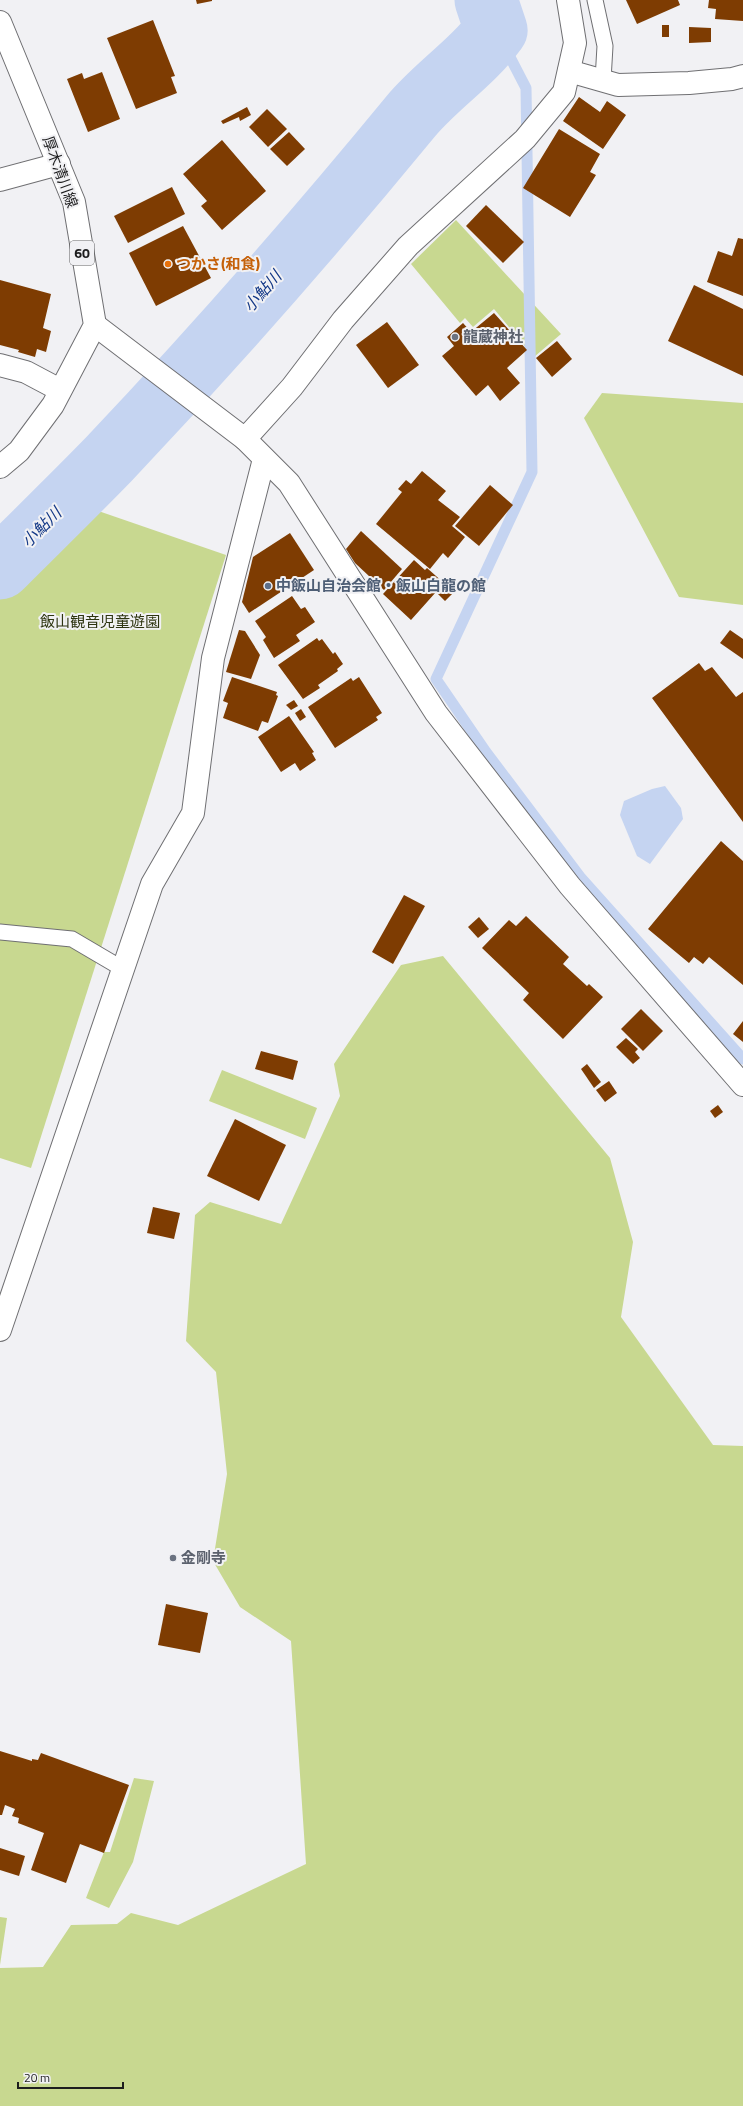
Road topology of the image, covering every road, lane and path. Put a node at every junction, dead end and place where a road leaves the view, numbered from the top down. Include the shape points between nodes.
1 (568, 0) edge
2 (595, 0) edge
3 (0, 22) edge
4 (569, 71) junction
5 (743, 76) edge
6 (603, 80) junction
7 (58, 164) junction
8 (0, 180) edge
9 (95, 325) junction
10 (0, 365) edge
11 (60, 390) junction
12 (244, 439) junction
13 (264, 459) junction
14 (0, 467) edge
15 (0, 932) edge
16 (123, 968) junction
17 (743, 1086) edge
18 (0, 1330) edge

1 - 4 street via 575,43
2 - 6 lane via 605,46
3 - 7 street, 厚木清川線 / 60
4 - 6 street
4 - 12 street via 564,92 525,139 408,246 343,320 292,387
5 - 6 street via 732,79 618,85
7 - 8 street
7 - 9 street, 厚木清川線 / 60 via 74,202
9 - 11 street
9 - 12 street
10 - 11 street via 26,372
11 - 14 street via 53,405 19,451
12 - 13 street
13 - 16 street via 213,658 193,813 152,884
13 - 17 street via 289,483 436,713 570,886
15 - 16 lane via 72,939
16 - 18 street

